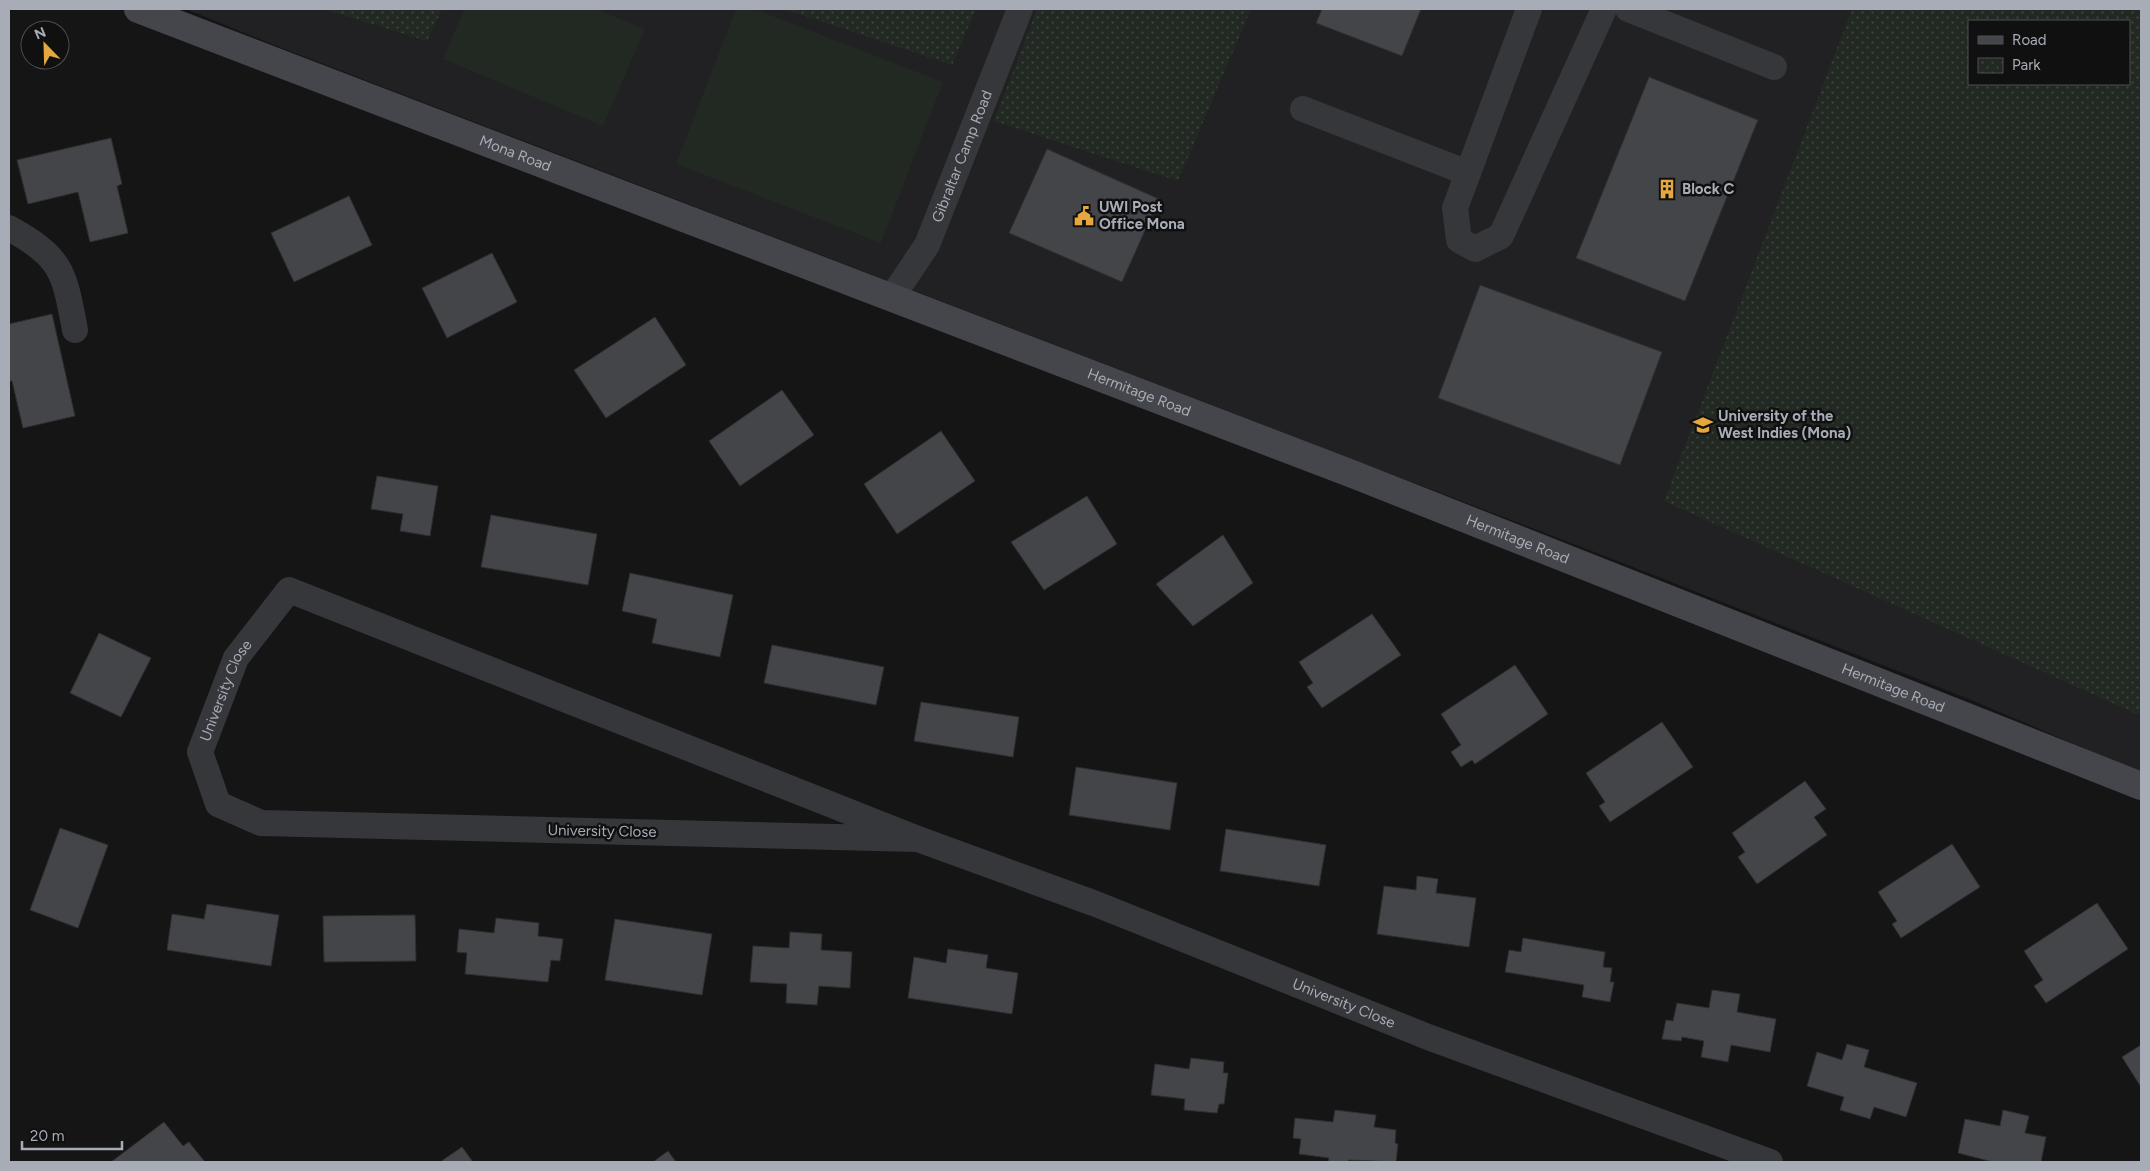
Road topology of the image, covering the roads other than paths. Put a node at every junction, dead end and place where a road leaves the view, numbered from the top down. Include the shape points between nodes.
1 (138, 9) edge
2 (1020, 9) edge
3 (1529, 9) edge
4 (1604, 9) edge
5 (1628, 9) edge
6 (1774, 67) dead end
7 (1304, 109) dead end
8 (1468, 173) junction
9 (9, 228) edge
10 (892, 297) junction
11 (75, 330) dead end
12 (2141, 786) edge
13 (918, 839) junction
14 (1770, 1162) edge

1 - 10 street, Mona Road
2 - 10 street, Gibraltar Camp Road via 927,245
3 - 8 street
4 - 8 street via 1501,236 1475,249 1459,240 1455,208
5 - 6 street
7 - 8 street
9 - 11 street via 50,256 66,283
10 - 12 street, Hermitage Road via 1346,472
13 - 13 street, University Close via 289,590 236,658 200,752 218,804 261,823
13 - 14 street, University Close via 1096,904 1428,1037

